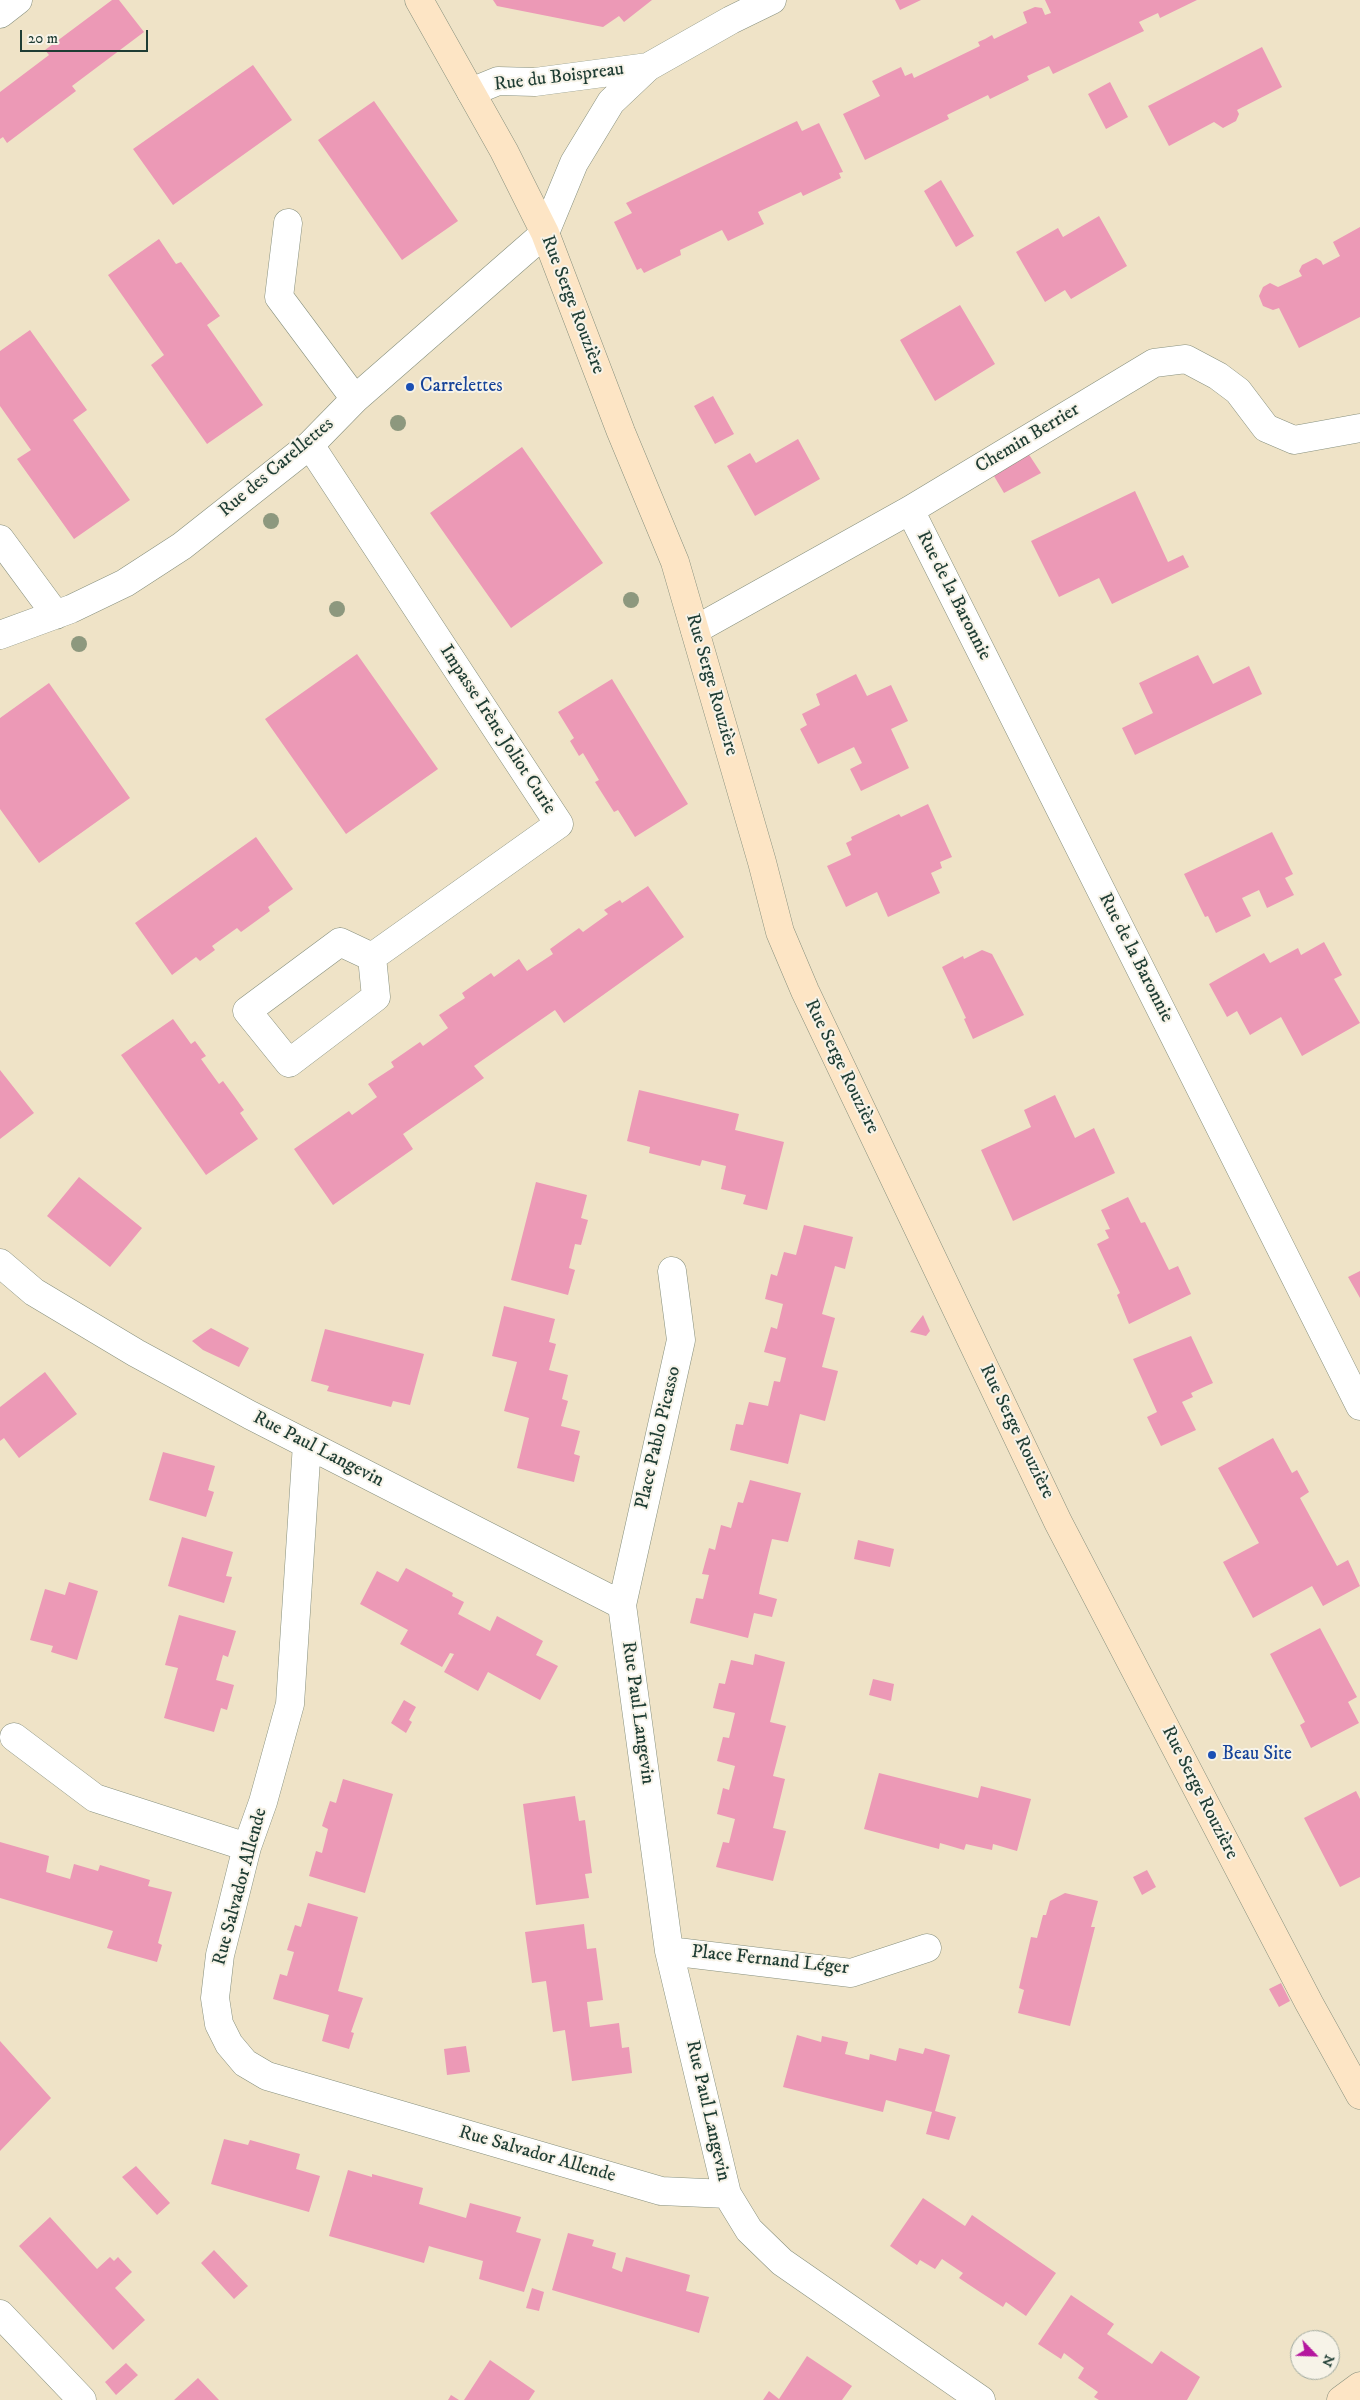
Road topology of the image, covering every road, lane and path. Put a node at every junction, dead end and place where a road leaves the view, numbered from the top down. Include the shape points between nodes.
1 (18, 0) edge
2 (419, 0) edge
3 (762, 2) edge
4 (0, 14) edge
5 (648, 67) junction
6 (472, 92) junction
7 (288, 223) dead end
8 (545, 233) junction
9 (355, 399) junction
10 (1360, 428) edge
11 (310, 445) junction
12 (910, 510) junction
13 (0, 539) edge
14 (56, 615) junction
15 (695, 630) junction
16 (0, 635) edge
17 (372, 957) junction
18 (0, 1263) edge
19 (672, 1271) dead end
20 (1360, 1406) edge
21 (307, 1444) junction
22 (622, 1605) junction
23 (14, 1737) dead end
24 (247, 1847) junction
25 (927, 1948) dead end
26 (669, 1951) junction
27 (1360, 2095) edge
28 (727, 2194) junction
29 (0, 2314) edge
30 (1360, 2386) edge
31 (948, 2390) edge
32 (82, 2400) edge
33 (981, 2400) edge
34 (1341, 2400) edge

1 - 4 street
2 - 6 street, Rue Serge Rouzière
3 - 5 street, Rue du Boispreau
5 - 6 street, Rue du Boispreau via 535,82 498,81
5 - 8 street, Rue du Boispreau via 611,102 597,124 566,181
6 - 8 street, Rue Serge Rouzière
7 - 9 street via 279,297
8 - 9 street, Rue des Carellettes
8 - 15 street, Rue Serge Rouzière via 620,432 675,562
9 - 11 street, Rue des Carellettes
10 - 12 street, Chemin Berrier via 1294,440 1266,428 1238,390 1218,376 1186,359 1154,363
11 - 14 street, Rue des Carellettes via 182,546 125,583
11 - 17 street, Impasse Irène Joliot Curie via 559,824
12 - 15 street, Chemin Berrier
12 - 20 street, Rue de la Baronnie
13 - 14 street
14 - 16 street, Rue des Carellettes
15 - 27 street, Rue Serge Rouzière via 780,932 805,991 1058,1522 1309,2004
17 - 17 street via 340,942 247,1011 289,1063 376,997
18 - 21 street, Rue Paul Langevin via 34,1292 136,1353
19 - 22 street, Place Pablo Picasso via 681,1340
21 - 22 street, Rue Paul Langevin
21 - 24 street, Rue Salvador Allende via 290,1704
22 - 26 street, Rue Paul Langevin
23 - 24 street via 95,1798
24 - 28 street, Rue Salvador Allende via 220,1955 215,1998 219,2024 229,2044 245,2063 267,2076 661,2191
25 - 26 street, Place Fernand Léger via 851,1973
26 - 28 street, Rue Paul Langevin
28 - 31 street, Rue Paul Langevin via 749,2230 782,2262
29 - 32 street
30 - 34 street
31 - 33 street, Rue Paul Langevin

